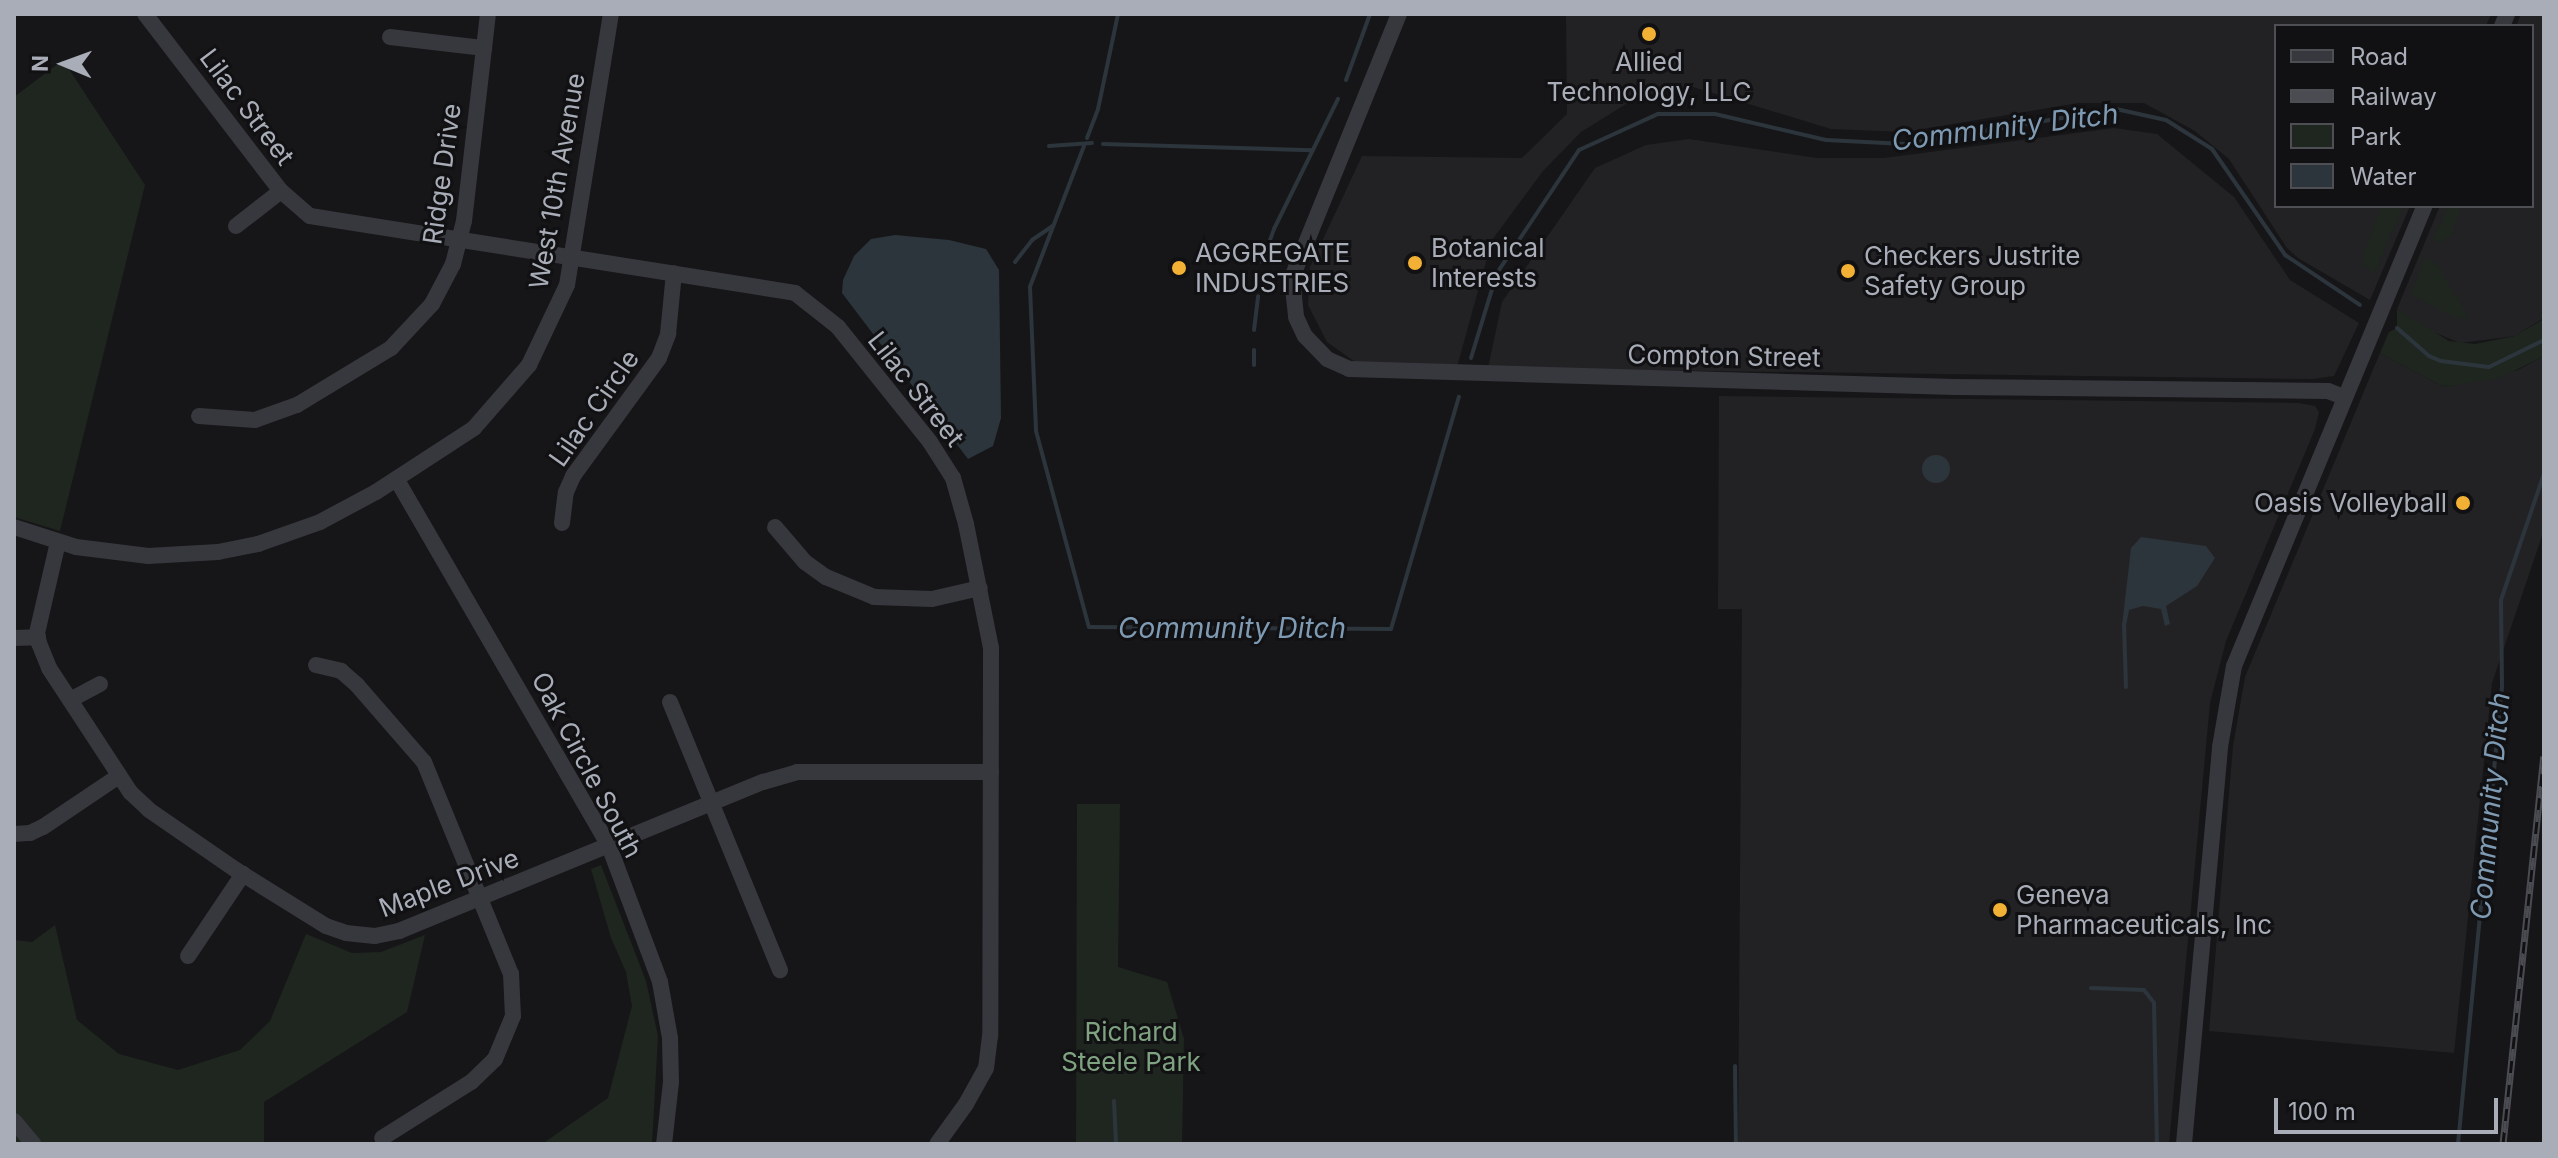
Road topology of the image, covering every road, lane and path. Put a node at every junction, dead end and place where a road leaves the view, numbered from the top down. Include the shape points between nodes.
1 (145, 14) edge
2 (488, 14) edge
3 (611, 14) edge
4 (1399, 14) edge
5 (390, 37) dead end
6 (484, 48) junction
7 (281, 191) junction
8 (2424, 208) edge
9 (236, 226) dead end
10 (460, 237) junction
11 (572, 259) junction
12 (674, 273) junction
13 (2344, 397) junction
14 (199, 416) dead end
15 (397, 480) junction
16 (562, 523) dead end
17 (14, 527) edge
18 (775, 527) dead end
19 (58, 542) junction
20 (980, 588) junction
21 (38, 637) junction
22 (14, 638) edge
23 (316, 665) dead end
24 (100, 684) dead end
25 (70, 700) junction
26 (670, 702) dead end
27 (991, 772) junction
28 (119, 776) junction
29 (711, 804) junction
30 (14, 834) edge
31 (609, 846) junction
32 (243, 874) junction
33 (482, 898) junction
34 (188, 956) dead end
35 (780, 970) dead end
36 (14, 1121) edge
37 (382, 1138) dead end
38 (33, 1144) edge
39 (664, 1144) edge
40 (937, 1144) edge
41 (2184, 1144) edge

1 - 7 street, Lilac Street
2 - 6 street, Ridge Drive
3 - 11 street, West 10th Avenue
4 - 13 street, Compton Street via 1294,269 1291,292 1301,328 1327,359 1349,369 1954,387 2328,391
5 - 6 street
6 - 10 street, Ridge Drive
7 - 9 street, Lilac Street
7 - 10 street, Lilac Street via 310,216
8 - 13 street
10 - 11 street, Lilac Street
10 - 14 street, Ridge Drive via 432,304 377,358 274,415 255,420
11 - 12 street, Lilac Street
11 - 15 street, West 10th Avenue via 552,322 514,385 474,428
12 - 16 street, Lilac Circle via 668,334 659,358 573,476
12 - 20 street, Lilac Street via 795,293 838,327 953,478
13 - 41 street via 2238,651 2225,701
15 - 19 street, West 10th Avenue via 301,530 218,552 148,556
15 - 31 street, Oak Circle South
17 - 19 street, West 10th Avenue
18 - 20 street via 826,577 874,597 932,599
19 - 21 street
20 - 27 street, Lilac Street via 991,648
21 - 22 street
21 - 25 street, Maple Drive via 49,668
23 - 33 street via 341,671 412,745 433,779
24 - 25 street
25 - 28 street, Maple Drive
26 - 29 street
27 - 29 street, Maple Drive via 797,772
27 - 40 street, Lilac Street via 986,1068
28 - 30 street via 43,827
28 - 32 street, Maple Drive via 149,810
29 - 31 street, Maple Drive
29 - 35 street
31 - 33 street, Maple Drive
31 - 39 street, Oak Circle South via 660,982 670,1038
32 - 33 street, Maple Drive via 326,926 364,936 399,931
32 - 34 street
33 - 37 street via 511,974 514,1003 506,1039 495,1059 471,1082
36 - 38 street

